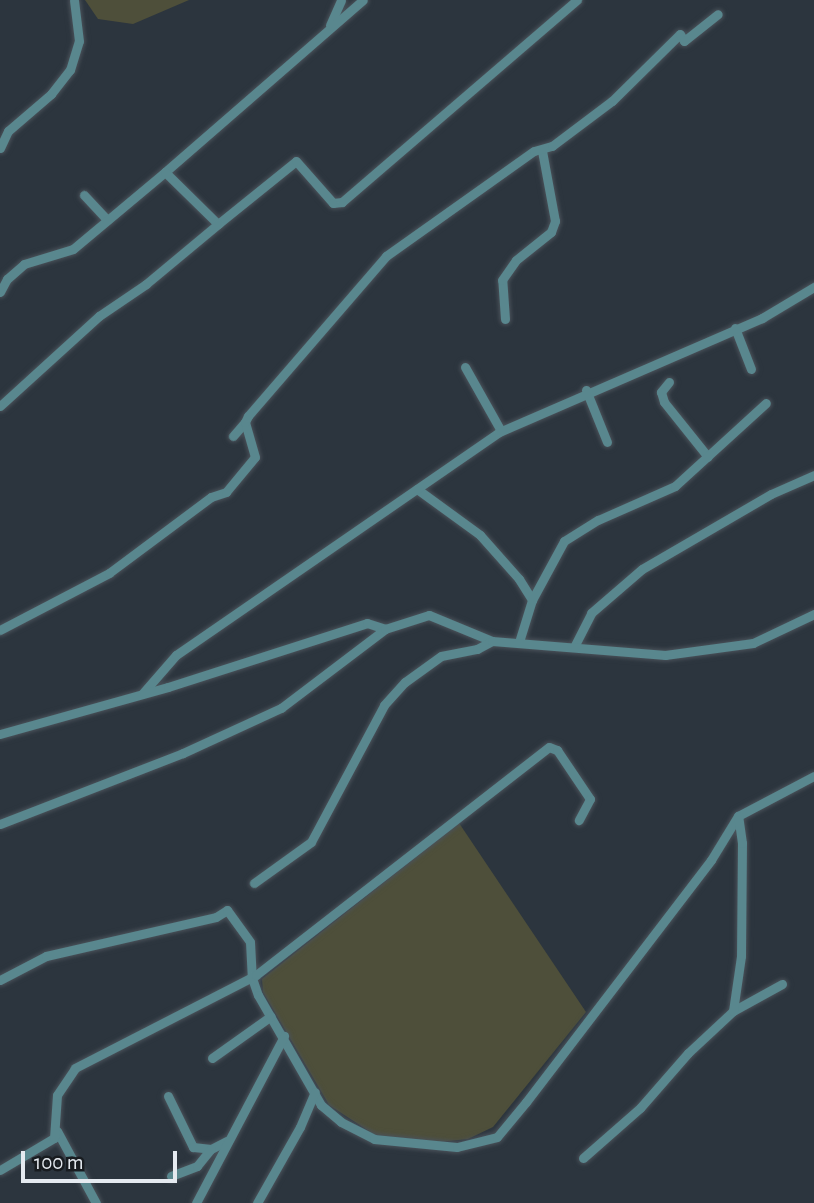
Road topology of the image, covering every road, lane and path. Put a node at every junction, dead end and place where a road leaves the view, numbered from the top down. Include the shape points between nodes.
1 (74, 0) edge
2 (341, 0) edge
3 (363, 0) edge
4 (577, 0) edge
5 (718, 14) dead end
6 (327, 30) junction
7 (0, 148) edge
8 (542, 151) junction
9 (165, 172) junction
10 (84, 195) dead end
11 (107, 220) junction
12 (218, 223) junction
13 (814, 287) edge
14 (0, 292) edge
15 (505, 319) dead end
16 (734, 328) junction
17 (465, 367) dead end
18 (751, 369) dead end
19 (669, 382) dead end
20 (586, 390) junction
21 (766, 403) dead end
22 (0, 407) edge
23 (244, 422) junction
24 (501, 431) junction
25 (233, 436) dead end
26 (607, 442) dead end
27 (708, 457) junction
28 (814, 475) edge
29 (417, 489) junction
30 (532, 600) junction
31 (814, 614) edge
32 (385, 629) junction
33 (0, 630) edge
34 (492, 641) junction
35 (519, 642) junction
36 (575, 645) junction
37 (142, 694) junction
38 (0, 734) edge
39 (814, 776) edge
40 (738, 816) junction
41 (579, 820) dead end
42 (0, 824) edge
43 (254, 883) dead end
44 (251, 978) junction
45 (0, 980) edge
46 (782, 984) dead end
47 (733, 1011) junction
48 (271, 1016) junction
49 (284, 1037) junction
50 (212, 1058) dead end
51 (314, 1092) junction
52 (167, 1096) dead end
53 (57, 1131) junction
54 (227, 1141) junction
55 (211, 1149) junction
56 (583, 1158) dead end
57 (0, 1170) edge
58 (171, 1177) dead end
59 (96, 1203) edge
60 (195, 1203) edge
61 (257, 1203) edge

1 - 7 street via 79,41 70,70 51,94 8,131
2 - 6 street
3 - 6 street
4 - 12 street via 342,202 332,203 296,161
5 - 8 street via 684,41 680,34 602,109
6 - 9 street
8 - 15 street via 555,221 551,232 516,260 502,281
8 - 23 street via 534,150 386,256
9 - 11 street
9 - 12 street
10 - 11 street
11 - 14 street via 73,249 24,264
12 - 22 street via 146,284 99,316
13 - 16 street via 762,318
16 - 18 street
16 - 20 street
17 - 24 street
19 - 27 street via 661,393 664,402
20 - 24 street
20 - 26 street
21 - 27 street
23 - 25 street
23 - 33 street via 255,457 226,492 211,497 109,573
24 - 29 street
27 - 30 street via 676,486 598,520 564,541
28 - 36 street via 771,494 642,569 591,613
29 - 30 street via 480,535
29 - 37 street via 176,655
30 - 35 street
31 - 36 street via 753,643 665,655
32 - 34 street via 429,615
32 - 37 street via 367,623
32 - 42 street via 281,708
34 - 35 street
34 - 43 street via 441,656 393,693 311,842
35 - 36 street
37 - 38 street
39 - 40 street
40 - 47 street via 742,843 740,956
40 - 51 street via 711,860 496,1137 457,1147 374,1139 341,1122
41 - 44 street via 590,799 557,750 549,747
44 - 45 street via 250,942 227,910 216,917 46,956
44 - 48 street
44 - 53 street via 122,1040 68,1073 57,1095
46 - 47 street
47 - 56 street via 640,1108
48 - 49 street
48 - 50 street
49 - 51 street
49 - 54 street
51 - 61 street via 300,1127
52 - 55 street via 188,1142 200,1150
53 - 57 street via 45,1145
53 - 59 street
54 - 55 street
54 - 60 street
55 - 58 street via 197,1166

